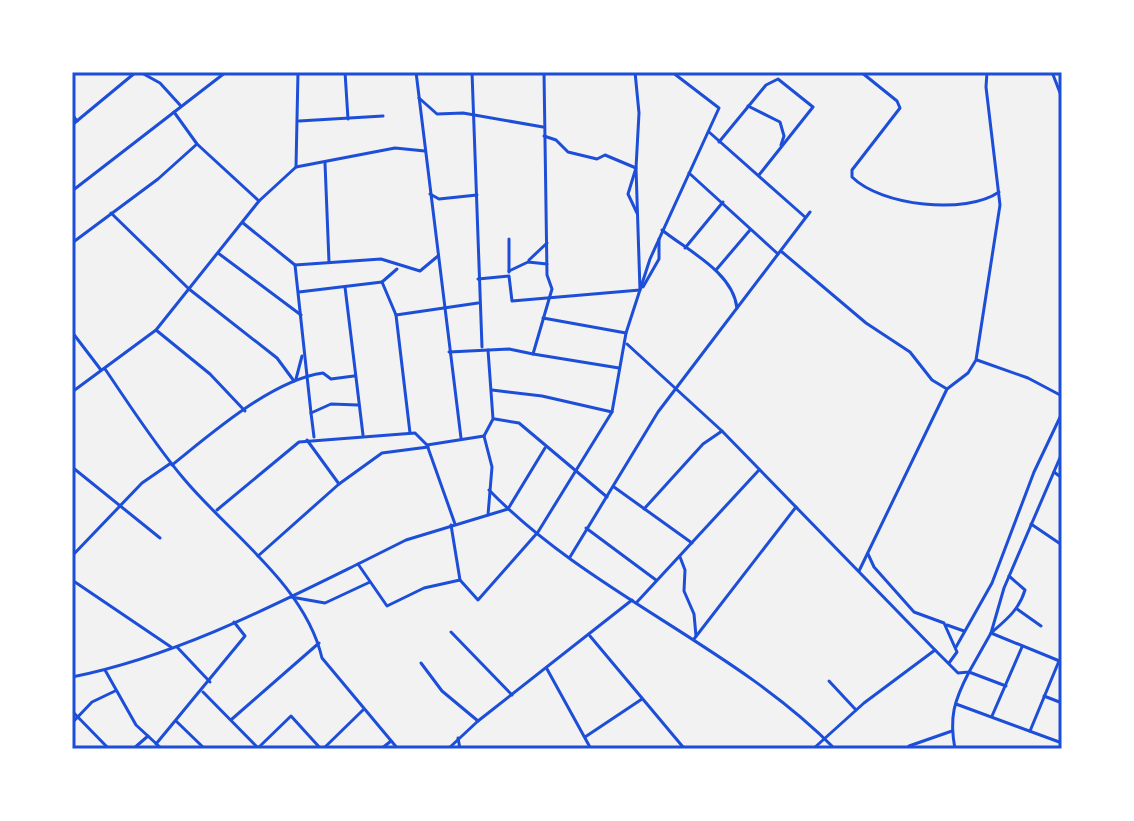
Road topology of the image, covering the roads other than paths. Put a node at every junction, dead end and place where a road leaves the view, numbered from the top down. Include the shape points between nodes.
1 (138, 72) edge
2 (226, 72) edge
3 (298, 72) edge
4 (345, 72) edge
5 (416, 72) edge
6 (472, 72) edge
7 (544, 72) edge
8 (635, 72) edge
9 (672, 72) edge
10 (861, 72) edge
11 (987, 72) edge
12 (1052, 72) edge
13 (419, 98) junction
14 (1062, 98) edge
15 (181, 106) junction
16 (748, 106) junction
17 (174, 111) junction
18 (72, 114) edge
19 (472, 115) junction
20 (383, 116) dead end
21 (348, 119) junction
22 (77, 121) junction
23 (299, 121) junction
24 (72, 125) edge
25 (543, 127) junction
26 (709, 132) junction
27 (544, 136) junction
28 (719, 142) junction
29 (197, 144) junction
30 (780, 149) junction
31 (425, 151) junction
32 (325, 163) junction
33 (296, 167) junction
34 (636, 168) junction
35 (689, 173) junction
36 (759, 175) junction
37 (72, 191) edge
38 (999, 192) junction
39 (430, 194) junction
40 (477, 195) junction
41 (439, 199) junction
42 (259, 201) junction
43 (723, 202) junction
44 (432, 205) junction
45 (810, 212) dead end
46 (111, 213) junction
47 (637, 213) junction
48 (806, 217) junction
49 (243, 223) junction
50 (750, 229) junction
51 (662, 230) junction
52 (659, 238) junction
53 (509, 239) dead end
54 (72, 243) edge
55 (547, 243) junction
56 (685, 248) junction
57 (780, 252) junction
58 (218, 253) junction
59 (638, 254) junction
60 (438, 256) junction
61 (650, 259) junction
62 (329, 262) junction
63 (528, 262) junction
64 (547, 264) junction
65 (295, 265) junction
66 (398, 268) junction
67 (716, 270) junction
68 (509, 273) junction
69 (478, 279) junction
70 (382, 282) junction
71 (345, 287) junction
72 (189, 289) junction
73 (640, 290) junction
74 (299, 292) junction
75 (549, 297) junction
76 (478, 303) junction
77 (444, 308) junction
78 (737, 308) junction
79 (301, 315) junction
80 (396, 315) junction
81 (543, 318) junction
82 (156, 330) junction
83 (72, 332) edge
84 (626, 333) junction
85 (627, 344) junction
86 (303, 347) junction
87 (482, 349) junction
88 (488, 349) junction
89 (449, 352) junction
90 (533, 354) junction
91 (976, 360) junction
92 (619, 368) junction
93 (104, 370) junction
94 (306, 376) junction
95 (354, 376) junction
96 (295, 380) junction
97 (677, 388) junction
98 (947, 389) junction
99 (492, 390) junction
100 (72, 392) edge
101 (1062, 396) edge
102 (358, 405) junction
103 (245, 411) junction
104 (612, 412) junction
105 (311, 413) junction
106 (1062, 413) edge
107 (493, 419) junction
108 (722, 431) junction
109 (410, 433) junction
110 (363, 435) junction
111 (484, 436) junction
112 (461, 438) junction
113 (315, 439) junction
114 (307, 440) junction
115 (428, 446) junction
116 (545, 448) junction
117 (1062, 453) edge
118 (172, 464) junction
119 (72, 467) edge
120 (759, 470) junction
121 (573, 472) junction
122 (1054, 472) junction
123 (1062, 478) edge
124 (339, 484) junction
125 (612, 486) junction
126 (489, 490) junction
127 (607, 497) junction
128 (121, 507) junction
129 (796, 507) junction
130 (508, 509) junction
131 (644, 509) junction
132 (216, 511) junction
133 (488, 515) junction
134 (1031, 524) junction
135 (453, 525) junction
136 (586, 528) junction
137 (538, 532) junction
138 (160, 538) dead end
139 (692, 543) junction
140 (1062, 545) edge
141 (868, 551) junction
142 (72, 556) edge
143 (258, 556) junction
144 (570, 557) junction
145 (680, 557) junction
146 (358, 564) junction
147 (859, 571) junction
148 (1009, 576) junction
149 (72, 580) edge
150 (460, 580) junction
151 (656, 580) junction
152 (371, 582) junction
153 (291, 597) junction
154 (635, 601) junction
155 (1017, 609) junction
156 (234, 622) junction
157 (944, 623) junction
158 (1041, 626) dead end
159 (964, 631) junction
160 (451, 632) dead end
161 (991, 633) junction
162 (589, 635) junction
163 (695, 638) junction
164 (319, 643) junction
165 (173, 646) junction
166 (956, 647) junction
167 (1022, 647) junction
168 (935, 650) junction
169 (310, 651) junction
170 (322, 658) junction
171 (1061, 661) edge
172 (421, 663) dead end
173 (948, 663) junction
174 (547, 669) junction
175 (105, 670) junction
176 (969, 672) junction
177 (72, 677) edge
178 (829, 681) dead end
179 (210, 682) junction
180 (1006, 686) junction
181 (115, 691) junction
182 (202, 692) junction
183 (512, 695) junction
184 (1044, 696) junction
185 (642, 699) junction
186 (1062, 703) edge
187 (956, 704) junction
188 (363, 710) junction
189 (856, 710) junction
190 (72, 711) edge
191 (992, 716) junction
192 (79, 717) junction
193 (232, 719) junction
194 (176, 721) junction
195 (478, 721) junction
196 (72, 723) edge
197 (952, 731) junction
198 (1030, 731) junction
199 (148, 736) junction
200 (585, 737) junction
201 (823, 737) junction
202 (458, 738) junction
203 (391, 741) junction
204 (1062, 743) edge
205 (156, 744) junction
206 (909, 746) dead end
207 (258, 748) edge
208 (109, 749) edge
209 (133, 749) edge
210 (162, 749) edge
211 (205, 749) edge
212 (322, 749) edge
213 (381, 749) edge
214 (398, 749) edge
215 (448, 749) edge
216 (460, 749) edge
217 (591, 749) edge
218 (689, 749) edge
219 (813, 749) edge
220 (835, 749) edge
221 (955, 749) edge

1 - 15 street via 160,83
1 - 22 street
2 - 15 street
3 - 23 street
4 - 21 street
5 - 13 street
6 - 19 street
7 - 25 street
8 - 34 street
9 - 26 street via 719,108
10 - 38 street via 900,108 852,170 858,183 898,203 984,202
11 - 38 street
12 - 14 street
13 - 19 street via 437,114
13 - 31 street
15 - 17 street
16 - 28 street
16 - 30 street via 780,122
16 - 30 street via 778,79 813,107
17 - 29 street
17 - 37 street
18 - 22 street
19 - 25 street
19 - 40 street
20 - 21 street
21 - 23 street
22 - 24 street
23 - 33 street
25 - 27 street
26 - 28 street
26 - 35 street
27 - 34 street via 568,152 597,159 605,155
27 - 55 street
28 - 36 street
29 - 42 street
29 - 46 street
30 - 36 street
31 - 32 street via 395,148
31 - 39 street
32 - 33 street
32 - 62 street
33 - 42 street
34 - 47 street
34 - 47 street via 628,194
35 - 43 street
35 - 51 street
36 - 48 street
38 - 91 street
39 - 41 street
39 - 44 street
40 - 41 street
40 - 69 street
41 - 44 street
42 - 49 street
43 - 50 street
43 - 56 street
44 - 60 street
45 - 48 street
46 - 54 street
46 - 72 street
47 - 59 street
48 - 57 street
49 - 58 street
49 - 65 street
50 - 57 street
50 - 67 street
51 - 52 street
51 - 56 street
52 - 61 street
52 - 73 street via 659,259
53 - 68 street
55 - 63 street
55 - 64 street
56 - 67 street
57 - 78 street
57 - 98 street via 910,352 932,380
58 - 72 street
58 - 79 street
59 - 61 street
59 - 73 street
60 - 66 street via 420,271
60 - 77 street
61 - 73 street
62 - 65 street
62 - 66 street via 381,259
63 - 64 street
63 - 68 street
64 - 75 street
65 - 74 street
66 - 70 street
67 - 78 street via 731,288
68 - 69 street
68 - 75 street via 512,301
69 - 76 street
70 - 71 street
70 - 80 street
71 - 74 street
71 - 95 street
72 - 82 street
72 - 96 street via 277,358
73 - 75 street
73 - 84 street
74 - 79 street
75 - 81 street
76 - 77 street
76 - 87 street
77 - 80 street
77 - 89 street
78 - 97 street
79 - 86 street
80 - 109 street
81 - 84 street
81 - 90 street
82 - 93 street
82 - 103 street
83 - 93 street
84 - 85 street
85 - 92 street
85 - 97 street
86 - 94 street
86 - 96 street
87 - 88 street
87 - 89 street
88 - 90 street
88 - 99 street
89 - 112 street
90 - 92 street
91 - 98 street
91 - 101 street
92 - 104 street
93 - 100 street
93 - 118 street
94 - 95 street
94 - 96 street
94 - 105 street
95 - 102 street
96 - 103 street
97 - 108 street
97 - 125 street
98 - 141 street
99 - 104 street
99 - 107 street
102 - 105 street via 331,404
102 - 110 street
103 - 118 street
104 - 121 street
105 - 113 street
106 - 159 street via 992,583
107 - 111 street
107 - 116 street via 519,423
108 - 120 street
108 - 131 street via 703,444
109 - 110 street
109 - 115 street
110 - 113 street
111 - 112 street
111 - 126 street via 492,467
112 - 115 street
113 - 114 street
114 - 124 street
114 - 132 street
115 - 124 street via 382,453
115 - 135 street
116 - 121 street
116 - 130 street
117 - 122 street
118 - 128 street via 142,483
118 - 132 street
119 - 128 street
120 - 129 street
120 - 139 street
121 - 127 street
121 - 137 street
122 - 123 street
122 - 134 street
124 - 143 street
125 - 127 street
125 - 131 street
126 - 130 street
126 - 133 street
127 - 136 street
128 - 138 street
128 - 142 street
129 - 147 street
129 - 163 street
130 - 133 street
130 - 137 street
131 - 139 street
132 - 143 street
133 - 135 street
134 - 140 street
134 - 148 street
135 - 146 street
135 - 150 street
136 - 144 street
136 - 151 street
137 - 144 street
137 - 150 street via 478,600
139 - 145 street
141 - 147 street
141 - 157 street via 874,567 914,612
143 - 153 street
144 - 154 street
145 - 151 street
145 - 163 street
146 - 152 street
146 - 153 street
147 - 168 street
148 - 155 street via 1025,590
148 - 161 street
149 - 165 street
150 - 152 street via 424,588 387,606
151 - 154 street
152 - 153 street via 325,603
153 - 156 street
153 - 164 street
154 - 162 street
154 - 163 street
155 - 158 street
155 - 161 street
156 - 165 street
156 - 179 street via 245,636
157 - 159 street
157 - 166 street
159 - 166 street
160 - 183 street
161 - 167 street
161 - 176 street
162 - 174 street
162 - 185 street
163 - 201 street
164 - 169 street
164 - 170 street
165 - 175 street
165 - 179 street
166 - 173 street via 956,656
167 - 171 street
167 - 180 street
168 - 173 street
168 - 189 street
169 - 170 street
169 - 193 street
170 - 188 street
171 - 184 street
172 - 195 street via 442,691
173 - 176 street via 958,673
174 - 183 street
174 - 200 street
175 - 177 street
175 - 181 street
176 - 180 street
176 - 187 street
178 - 189 street
179 - 182 street
180 - 191 street
181 - 192 street via 92,702
181 - 199 street
182 - 193 street
182 - 194 street
183 - 195 street
184 - 186 street
184 - 198 street
185 - 200 street
185 - 218 street
187 - 191 street
187 - 197 street
188 - 203 street
188 - 212 street
189 - 201 street
190 - 192 street
191 - 198 street
192 - 196 street
192 - 208 street
193 - 207 street
194 - 205 street
194 - 211 street
195 - 202 street
197 - 206 street
197 - 221 street
198 - 204 street
199 - 205 street
199 - 209 street
200 - 217 street
201 - 219 street
201 - 220 street
202 - 215 street
202 - 216 street
203 - 213 street
203 - 214 street
205 - 210 street
207 - 212 street via 291,716

